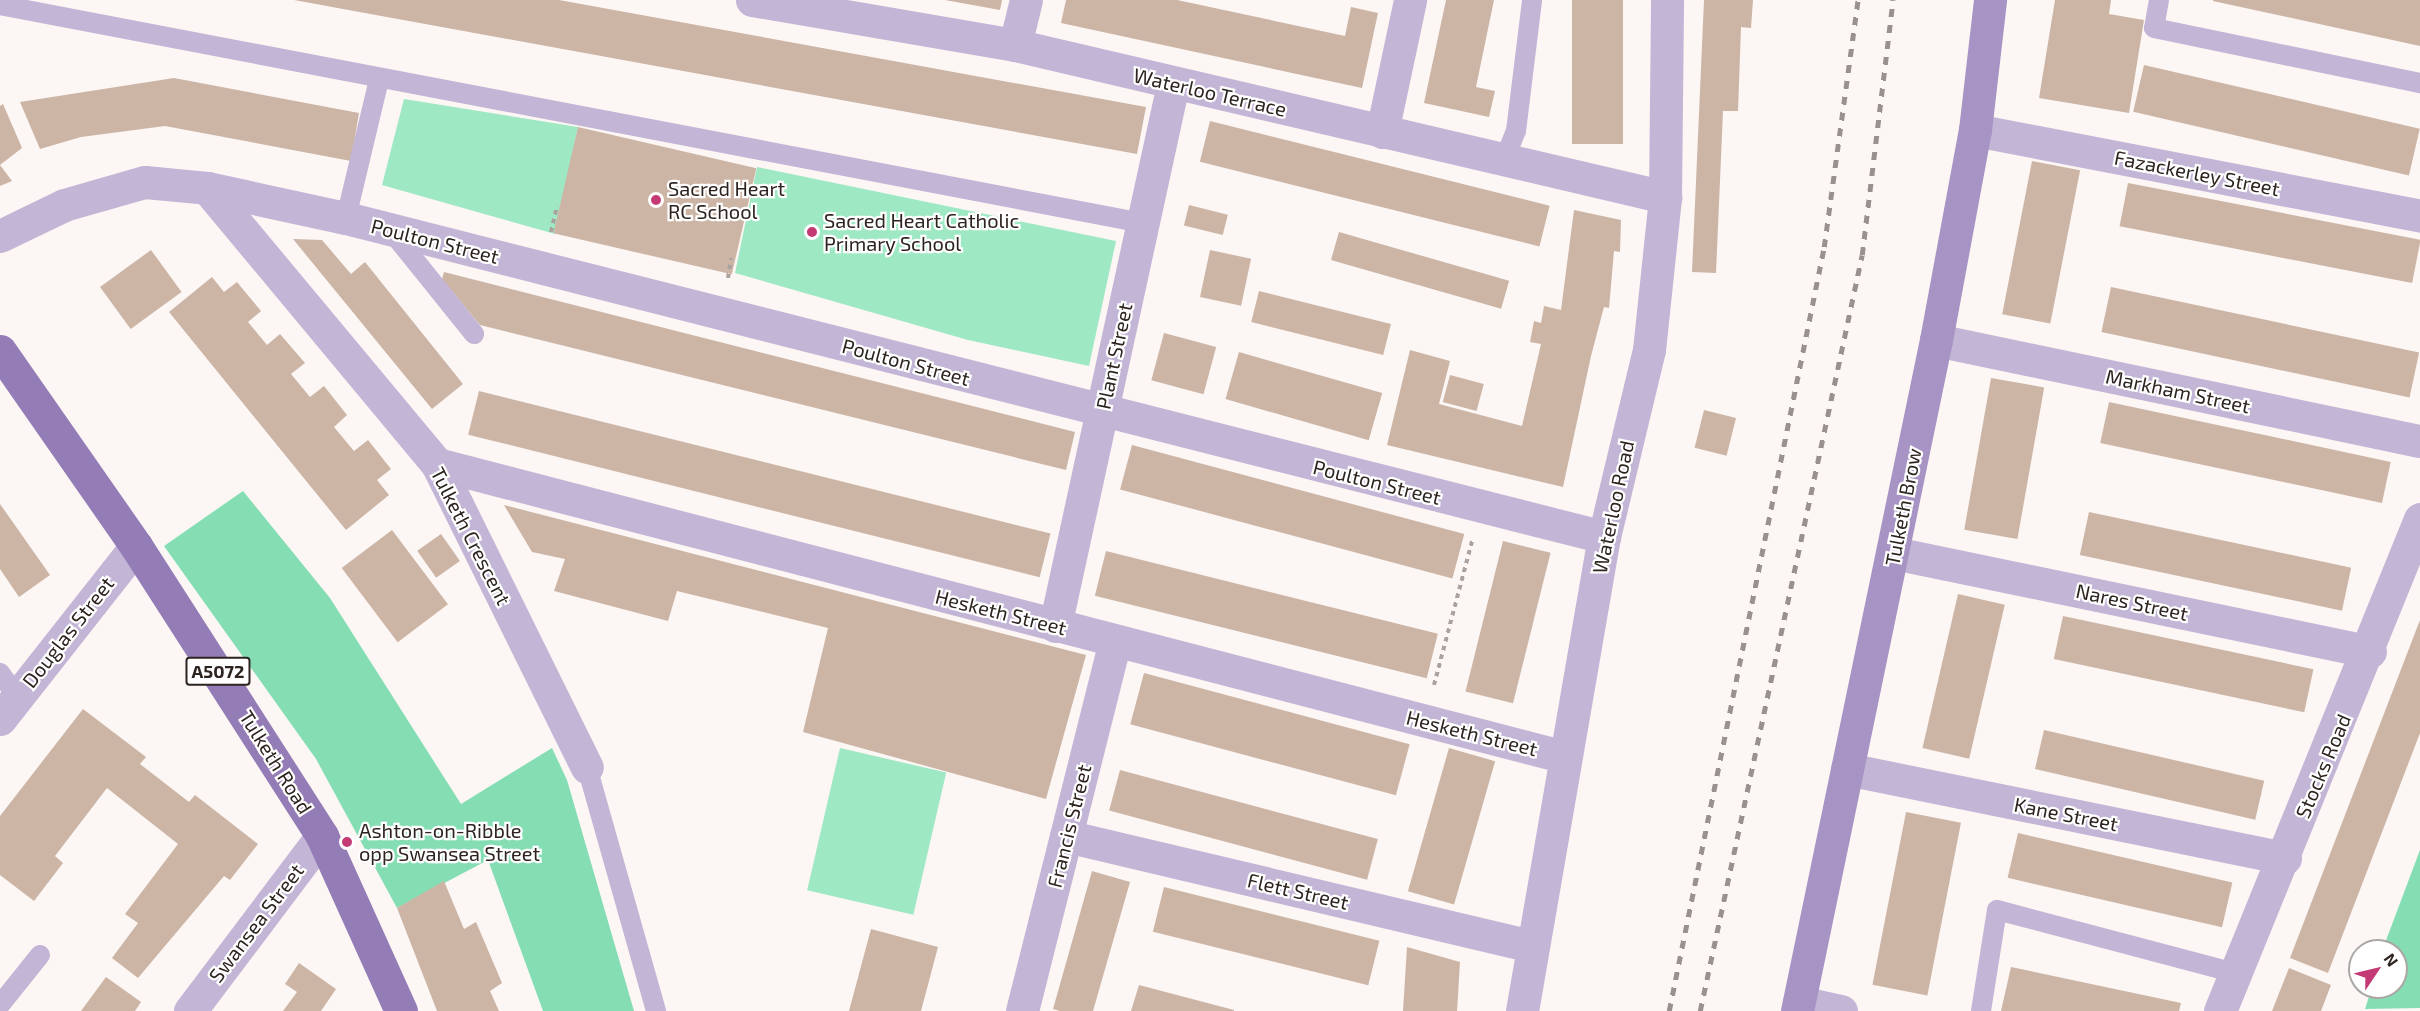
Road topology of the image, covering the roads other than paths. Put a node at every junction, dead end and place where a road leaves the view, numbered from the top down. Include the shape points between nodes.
1 (1026, 0) edge
2 (1410, 0) edge
3 (1532, 0) edge
4 (1667, 0) edge
5 (1990, 0) edge
6 (2159, 0) edge
7 (762, 1) edge
8 (0, 5) edge
9 (1015, 45) junction
10 (379, 80) junction
11 (2420, 83) edge
12 (1173, 84) junction
13 (1975, 130) junction
14 (1382, 132) junction
15 (1504, 158) junction
16 (207, 188) junction
17 (1665, 197) junction
18 (2420, 216) edge
19 (346, 218) junction
20 (1143, 223) junction
21 (392, 232) junction
22 (0, 237) edge
23 (474, 334) dead end
24 (1936, 340) junction
25 (0, 351) edge
26 (1102, 413) junction
27 (2420, 441) edge
28 (437, 464) junction
29 (2420, 519) edge
30 (1604, 537) junction
31 (136, 546) junction
32 (1894, 553) junction
33 (1055, 626) junction
34 (1115, 640) junction
35 (2370, 652) junction
36 (6, 696) edge
37 (1566, 757) junction
38 (587, 767) joint
39 (1847, 769) junction
40 (322, 836) junction
41 (1066, 836) junction
42 (2284, 858) junction
43 (1530, 946) junction
44 (40, 955) dead end
45 (2236, 973) junction
46 (0, 1005) edge
47 (1798, 1006) edge
48 (190, 1011) edge
49 (401, 1011) edge
50 (656, 1011) edge
51 (1022, 1011) edge
52 (1522, 1011) edge
53 (1841, 1011) edge
54 (1982, 1011) edge
55 (2220, 1011) edge

1 - 9 street
2 - 14 street
3 - 15 lane via 1516,131
4 - 17 street, Waterloo Road
5 - 13 main road, Tulketh Brow
6 - 11 lane via 2154,28
7 - 9 street, Waterloo Terrace
8 - 10 lane
9 - 12 street, Waterloo Terrace
10 - 19 lane
10 - 20 lane
12 - 14 street, Waterloo Terrace
12 - 20 street, Plant Street
13 - 18 street, Fazackerley Street
13 - 24 main road, Tulketh Brow
14 - 15 street, Waterloo Terrace
15 - 17 street, Waterloo Terrace
16 - 19 street, Poulton Street
16 - 22 street via 145,182 64,205
16 - 28 street, Tulketh Crescent
17 - 30 street, Waterloo Road via 1649,350
19 - 21 street, Poulton Street
20 - 26 street, Plant Street
21 - 23 lane
21 - 26 street, Poulton Street
24 - 27 street, Markham Street
24 - 32 main road, Tulketh Brow
25 - 31 main road, Tulketh Road / A5072
26 - 30 street, Poulton Street
26 - 33 street, Plant Street
28 - 33 street, Hesketh Street
28 - 38 street, Tulketh Crescent
29 - 35 street, Stocks Road
30 - 37 street, Waterloo Road
31 - 36 street, Douglas Street
31 - 40 main road, Tulketh Road / A5072
32 - 35 street, Nares Street
32 - 39 main road, Tulketh Brow
33 - 34 street, Hesketh Street
34 - 37 street, Hesketh Street
34 - 41 street, Francis Street
35 - 42 street, Stocks Road
37 - 43 street, Waterloo Road
38 - 50 lane, Tulketh Crescent
39 - 42 street, Kane Street
39 - 47 main road, Tulketh Brow
40 - 48 street, Swansea Street
40 - 49 main road, Tulketh Road / A5072
41 - 43 street, Flett Street
41 - 51 street, Francis Street
42 - 45 street, Stocks Road
43 - 52 street, Waterloo Road
44 - 46 lane
45 - 54 lane via 1997,910
45 - 55 street, Stocks Road
47 - 53 street

